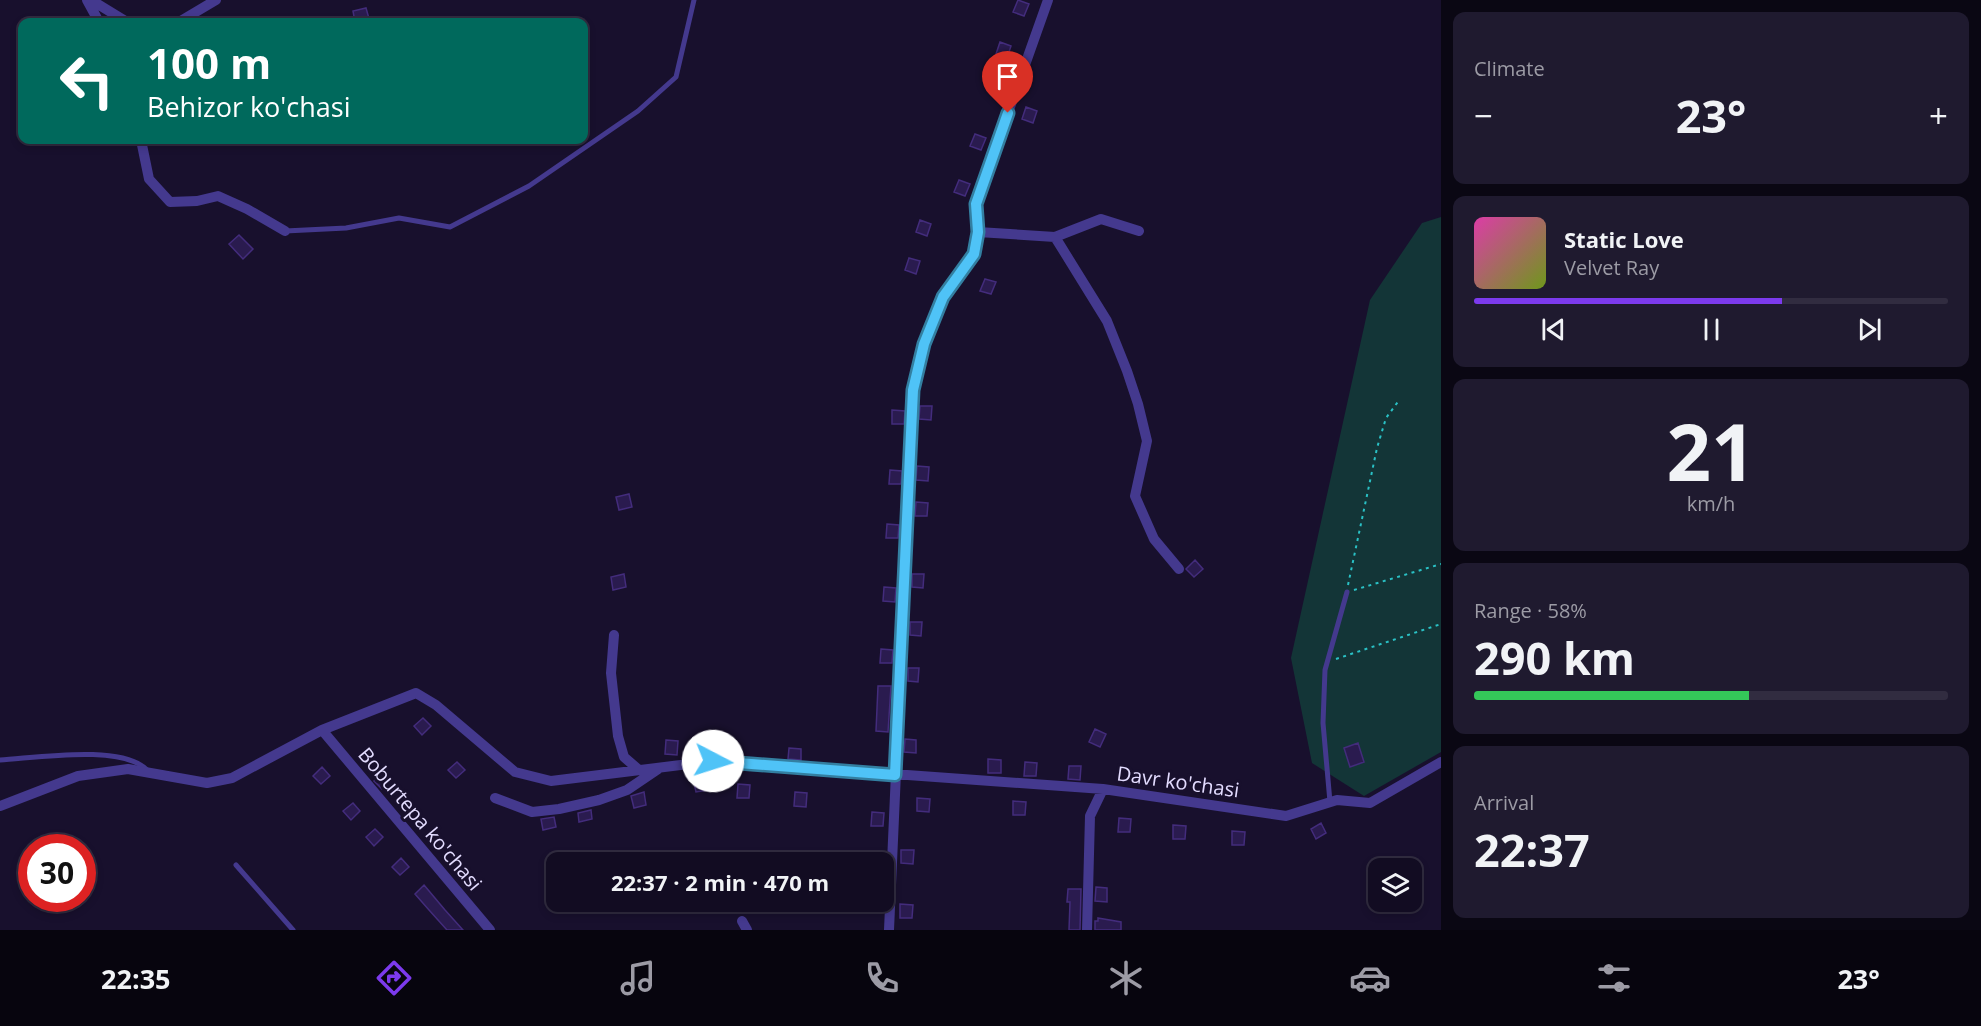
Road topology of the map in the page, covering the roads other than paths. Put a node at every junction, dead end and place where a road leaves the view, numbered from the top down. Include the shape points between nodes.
1 (89, 0) edge
2 (216, 0) edge
3 (694, 0) edge
4 (1048, 0) edge
5 (97, 18) edge
6 (120, 18) edge
7 (186, 18) edge
8 (142, 144) edge
9 (285, 231) joint
10 (1139, 231) dead end
11 (978, 232) junction
12 (1055, 237) junction
13 (1179, 569) dead end
14 (1347, 592) road end
15 (614, 635) dead end
16 (322, 730) junction
17 (0, 760) edge
18 (1441, 762) edge
19 (661, 767) junction
20 (639, 770) junction
21 (149, 773) junction
22 (895, 775) junction
23 (1103, 789) junction
24 (495, 798) dead end
25 (1330, 802) junction
26 (0, 806) edge
27 (892, 852) edge
28 (236, 866) dead end
29 (890, 912) edge
30 (293, 930) edge
31 (490, 930) edge
32 (889, 930) edge
33 (1087, 930) edge

1 - 5 street
1 - 6 street
2 - 7 street
3 - 9 lane via 676,77 638,111 529,186 450,227 399,218 346,228
4 - 11 street via 976,204
8 - 9 street via 149,179 170,202 218,196
10 - 12 street via 1101,219
11 - 12 street
11 - 22 street via 974,254 943,297 927,334 913,390
12 - 13 street via 1107,321 1127,371 1147,441 1135,496 1154,540
14 - 25 lane via 1325,670 1323,723
15 - 20 street via 611,673 618,736 624,757
16 - 20 street, Davr ko'chasi via 416,693 515,771 551,781
16 - 21 street via 232,778 207,783
16 - 31 street, Boburtepa ko'chasi
17 - 21 lane via 108,754 139,762
18 - 25 street, Davr ko'chasi via 1370,803
19 - 20 street, Davr ko'chasi
19 - 22 street, Davr ko'chasi via 713,761
19 - 24 street via 627,790 559,809 532,812
21 - 26 street via 129,769 78,776
22 - 23 street, Davr ko'chasi
22 - 27 street
23 - 25 street, Davr ko'chasi via 1286,816
23 - 33 street via 1090,816
28 - 30 lane
29 - 32 street

